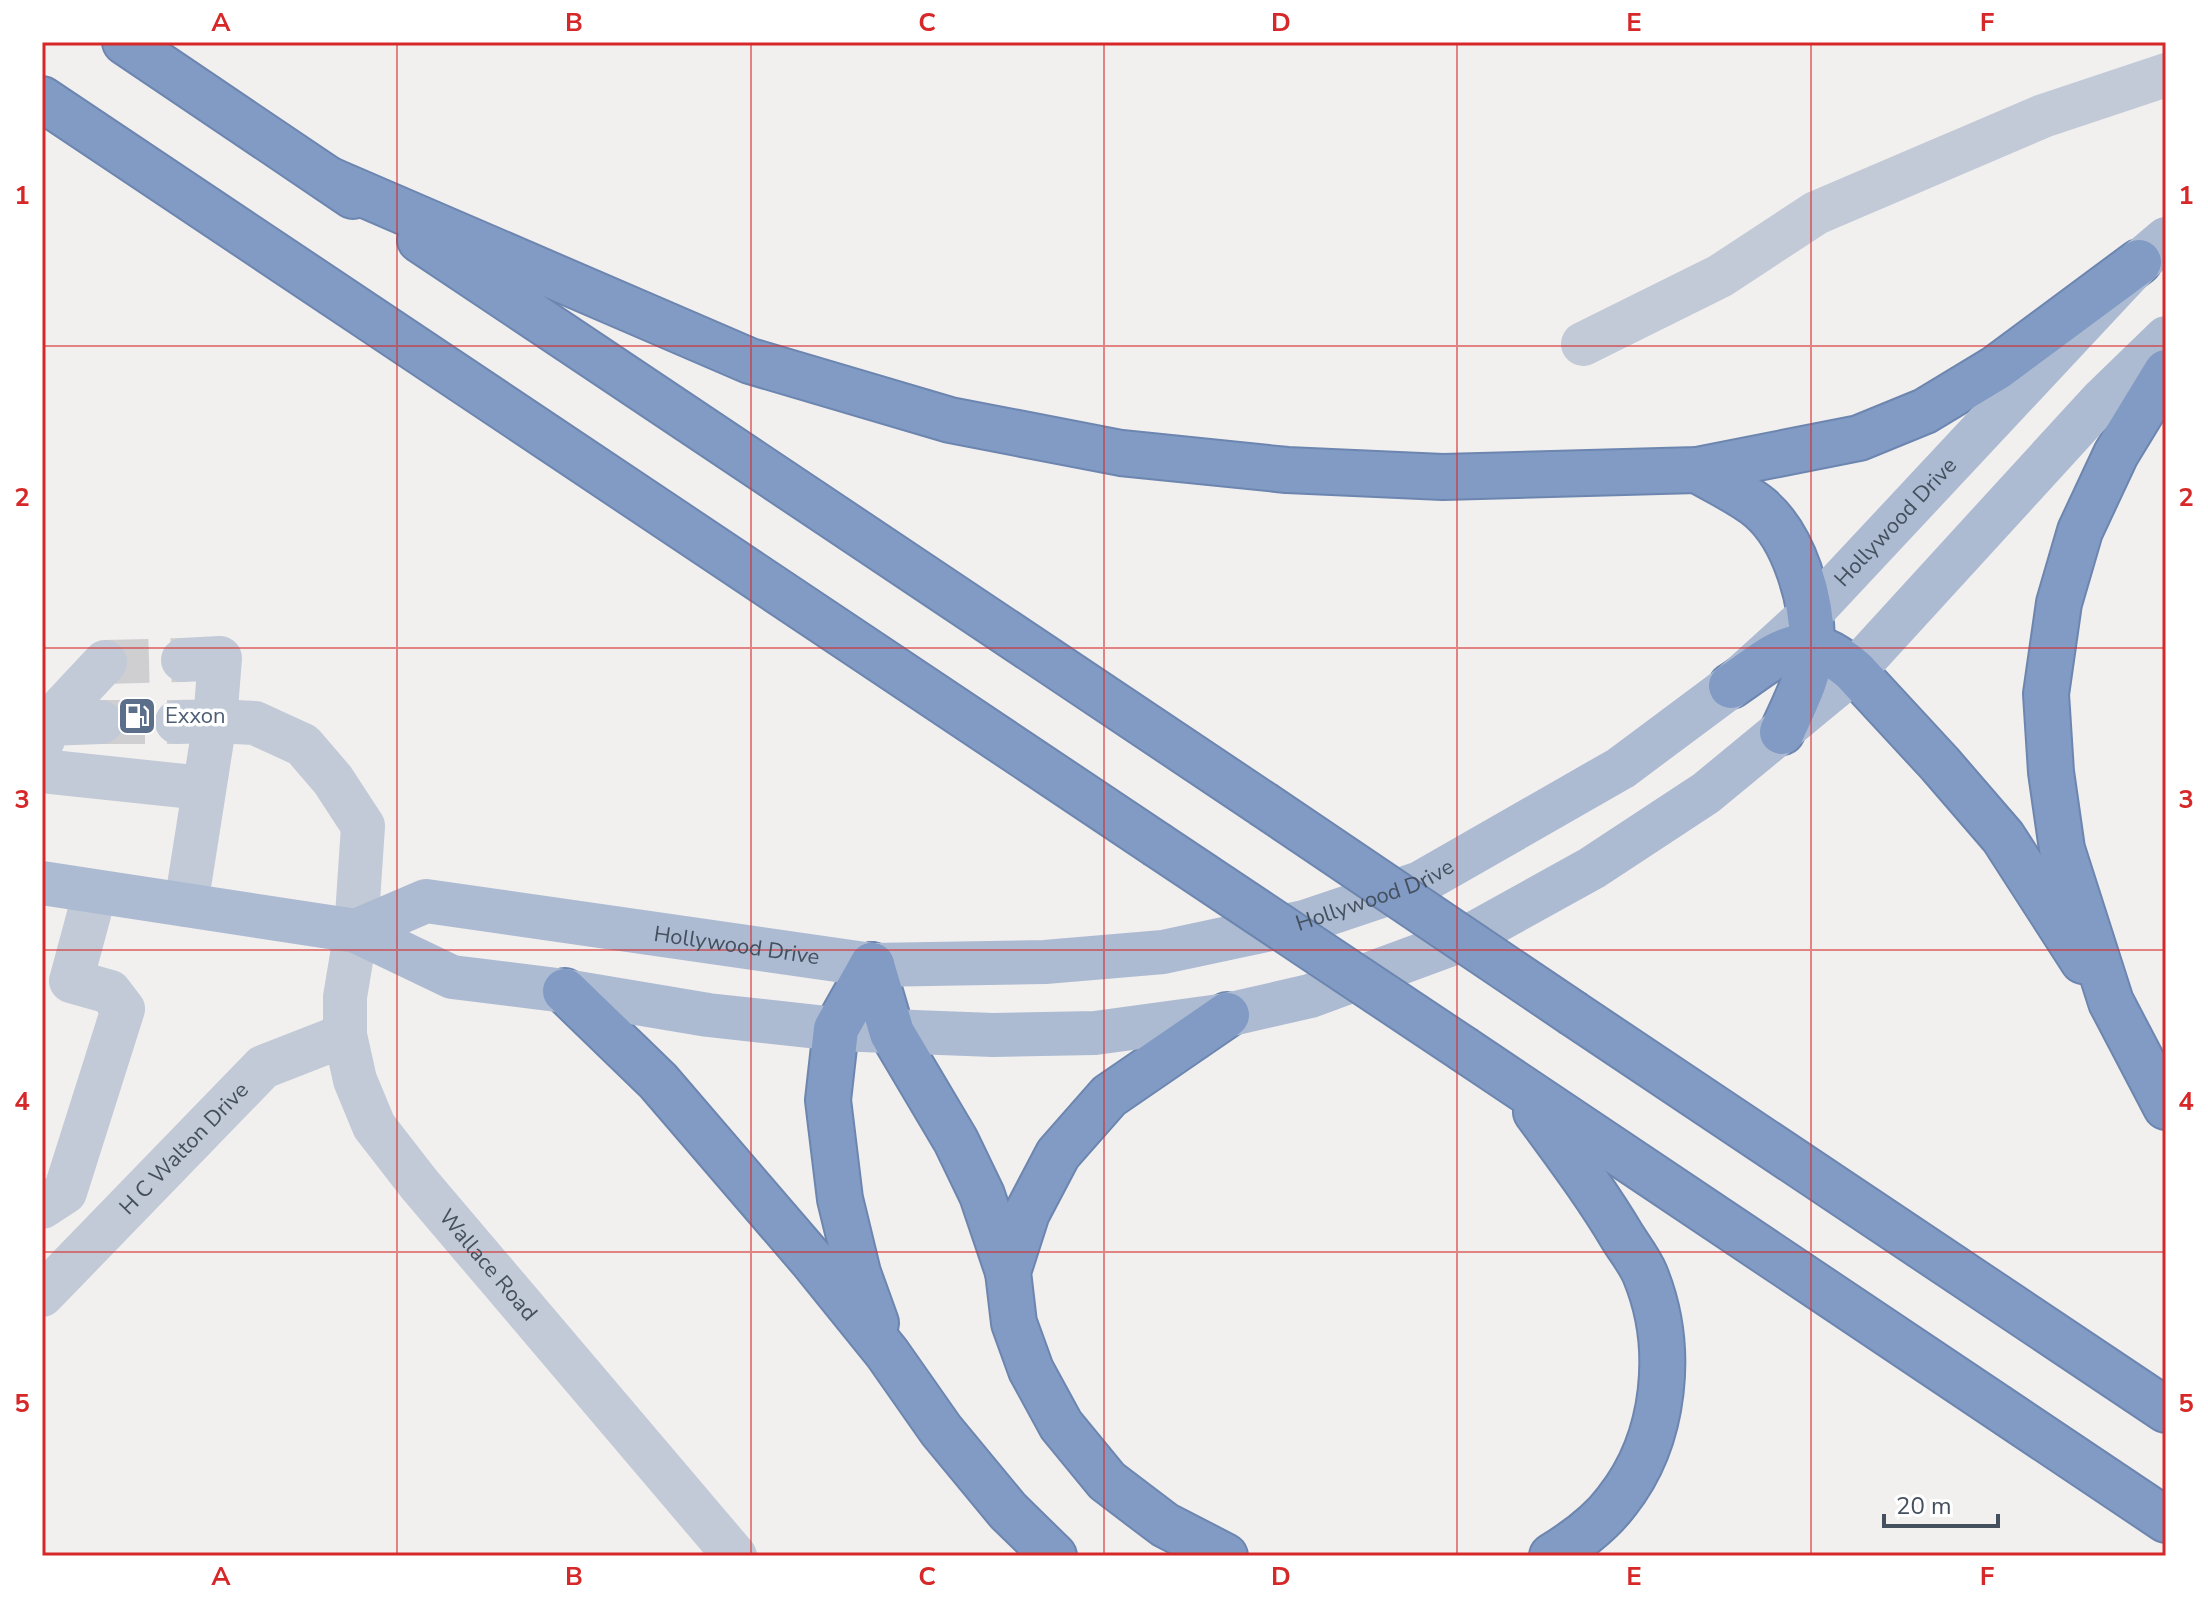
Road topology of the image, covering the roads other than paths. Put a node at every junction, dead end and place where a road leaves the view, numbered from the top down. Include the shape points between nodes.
1 (125, 42) edge
2 (2166, 75) edge
3 (42, 99) edge
4 (330, 180) junction
5 (2153, 251) edge
6 (2166, 338) edge
7 (1583, 344) dead end
8 (2166, 372) edge
9 (1697, 470) junction
10 (1810, 631) junction
11 (183, 660) tunnel mouth
12 (105, 662) dead end
13 (1854, 671) junction
14 (1731, 686) joint
15 (196, 721) junction
16 (101, 722) tunnel mouth
17 (1782, 732) junction
18 (44, 733) edge
19 (42, 771) edge
20 (203, 788) junction
21 (42, 883) edge
22 (95, 892) junction
23 (186, 905) junction
24 (356, 931) junction
25 (872, 965) junction
26 (57, 978) edge
27 (565, 991) junction
28 (2111, 1002) junction
29 (1227, 1015) junction
30 (836, 1029) junction
31 (892, 1033) junction
32 (345, 1035) junction
33 (1518, 1087) junction
34 (2166, 1107) edge
35 (42, 1207) edge
36 (1008, 1272) junction
37 (42, 1295) edge
38 (887, 1353) junction
39 (2166, 1410) edge
40 (2166, 1520) edge
41 (725, 1552) edge
42 (1054, 1556) edge
43 (1225, 1556) edge
44 (1552, 1556) edge

1 - 4 highway
2 - 7 street via 2043,116 1816,213 1720,276
3 - 33 highway, bridge
4 - 9 highway via 750,361 950,420 1121,453 1287,470 1443,477
4 - 39 highway, bridge
5 - 9 highway via 1996,368 1925,411 1859,438
5 - 10 main road, Hollywood Drive
6 - 13 main road via 2101,401
8 - 28 highway via 2116,454 2080,531 2059,603 2046,694 2062,849
9 - 10 highway via 1760,508 1784,537 1800,570
10 - 13 highway
10 - 14 highway
10 - 17 highway via 1805,678
11 - 15 street via 220,658
12 - 18 street
13 - 17 main road
13 - 28 highway via 2003,837
14 - 25 main road, Hollywood Drive via 1621,768 1446,869 1420,883 1304,922 1163,952 1045,962
15 - 20 street
15 - 24 street, Wallace Road via 255,723 303,745 333,780 363,826
16 - 18 street
17 - 29 main road via 1706,793 1605,859 1462,940 1310,996
19 - 20 street
20 - 23 street
21 - 22 main road
22 - 23 main road
22 - 26 street
23 - 24 main road
24 - 25 main road, Hollywood Drive via 426,901
24 - 27 main road via 452,977
24 - 32 street, Wallace Road
25 - 30 highway
25 - 31 highway
26 - 35 street via 110,992 123,1009 65,1192
27 - 30 main road
27 - 38 highway via 658,1081
28 - 34 highway
29 - 31 main road via 1095,1033
29 - 36 highway via 1109,1096 1058,1154 1027,1213
30 - 31 main road
30 - 38 highway via 828,1100 840,1199 858,1273
31 - 36 highway via 963,1155
32 - 37 street, H C Walton Drive via 263,1067
32 - 41 street, Wallace Road via 355,1080 374,1126
33 - 40 highway
33 - 44 highway via 1600,1199 1645,1273 1662,1335 1661,1393 1646,1452 1617,1501
36 - 43 highway via 1018,1335 1061,1425 1107,1481 1165,1525
38 - 42 highway via 941,1430 1008,1511

